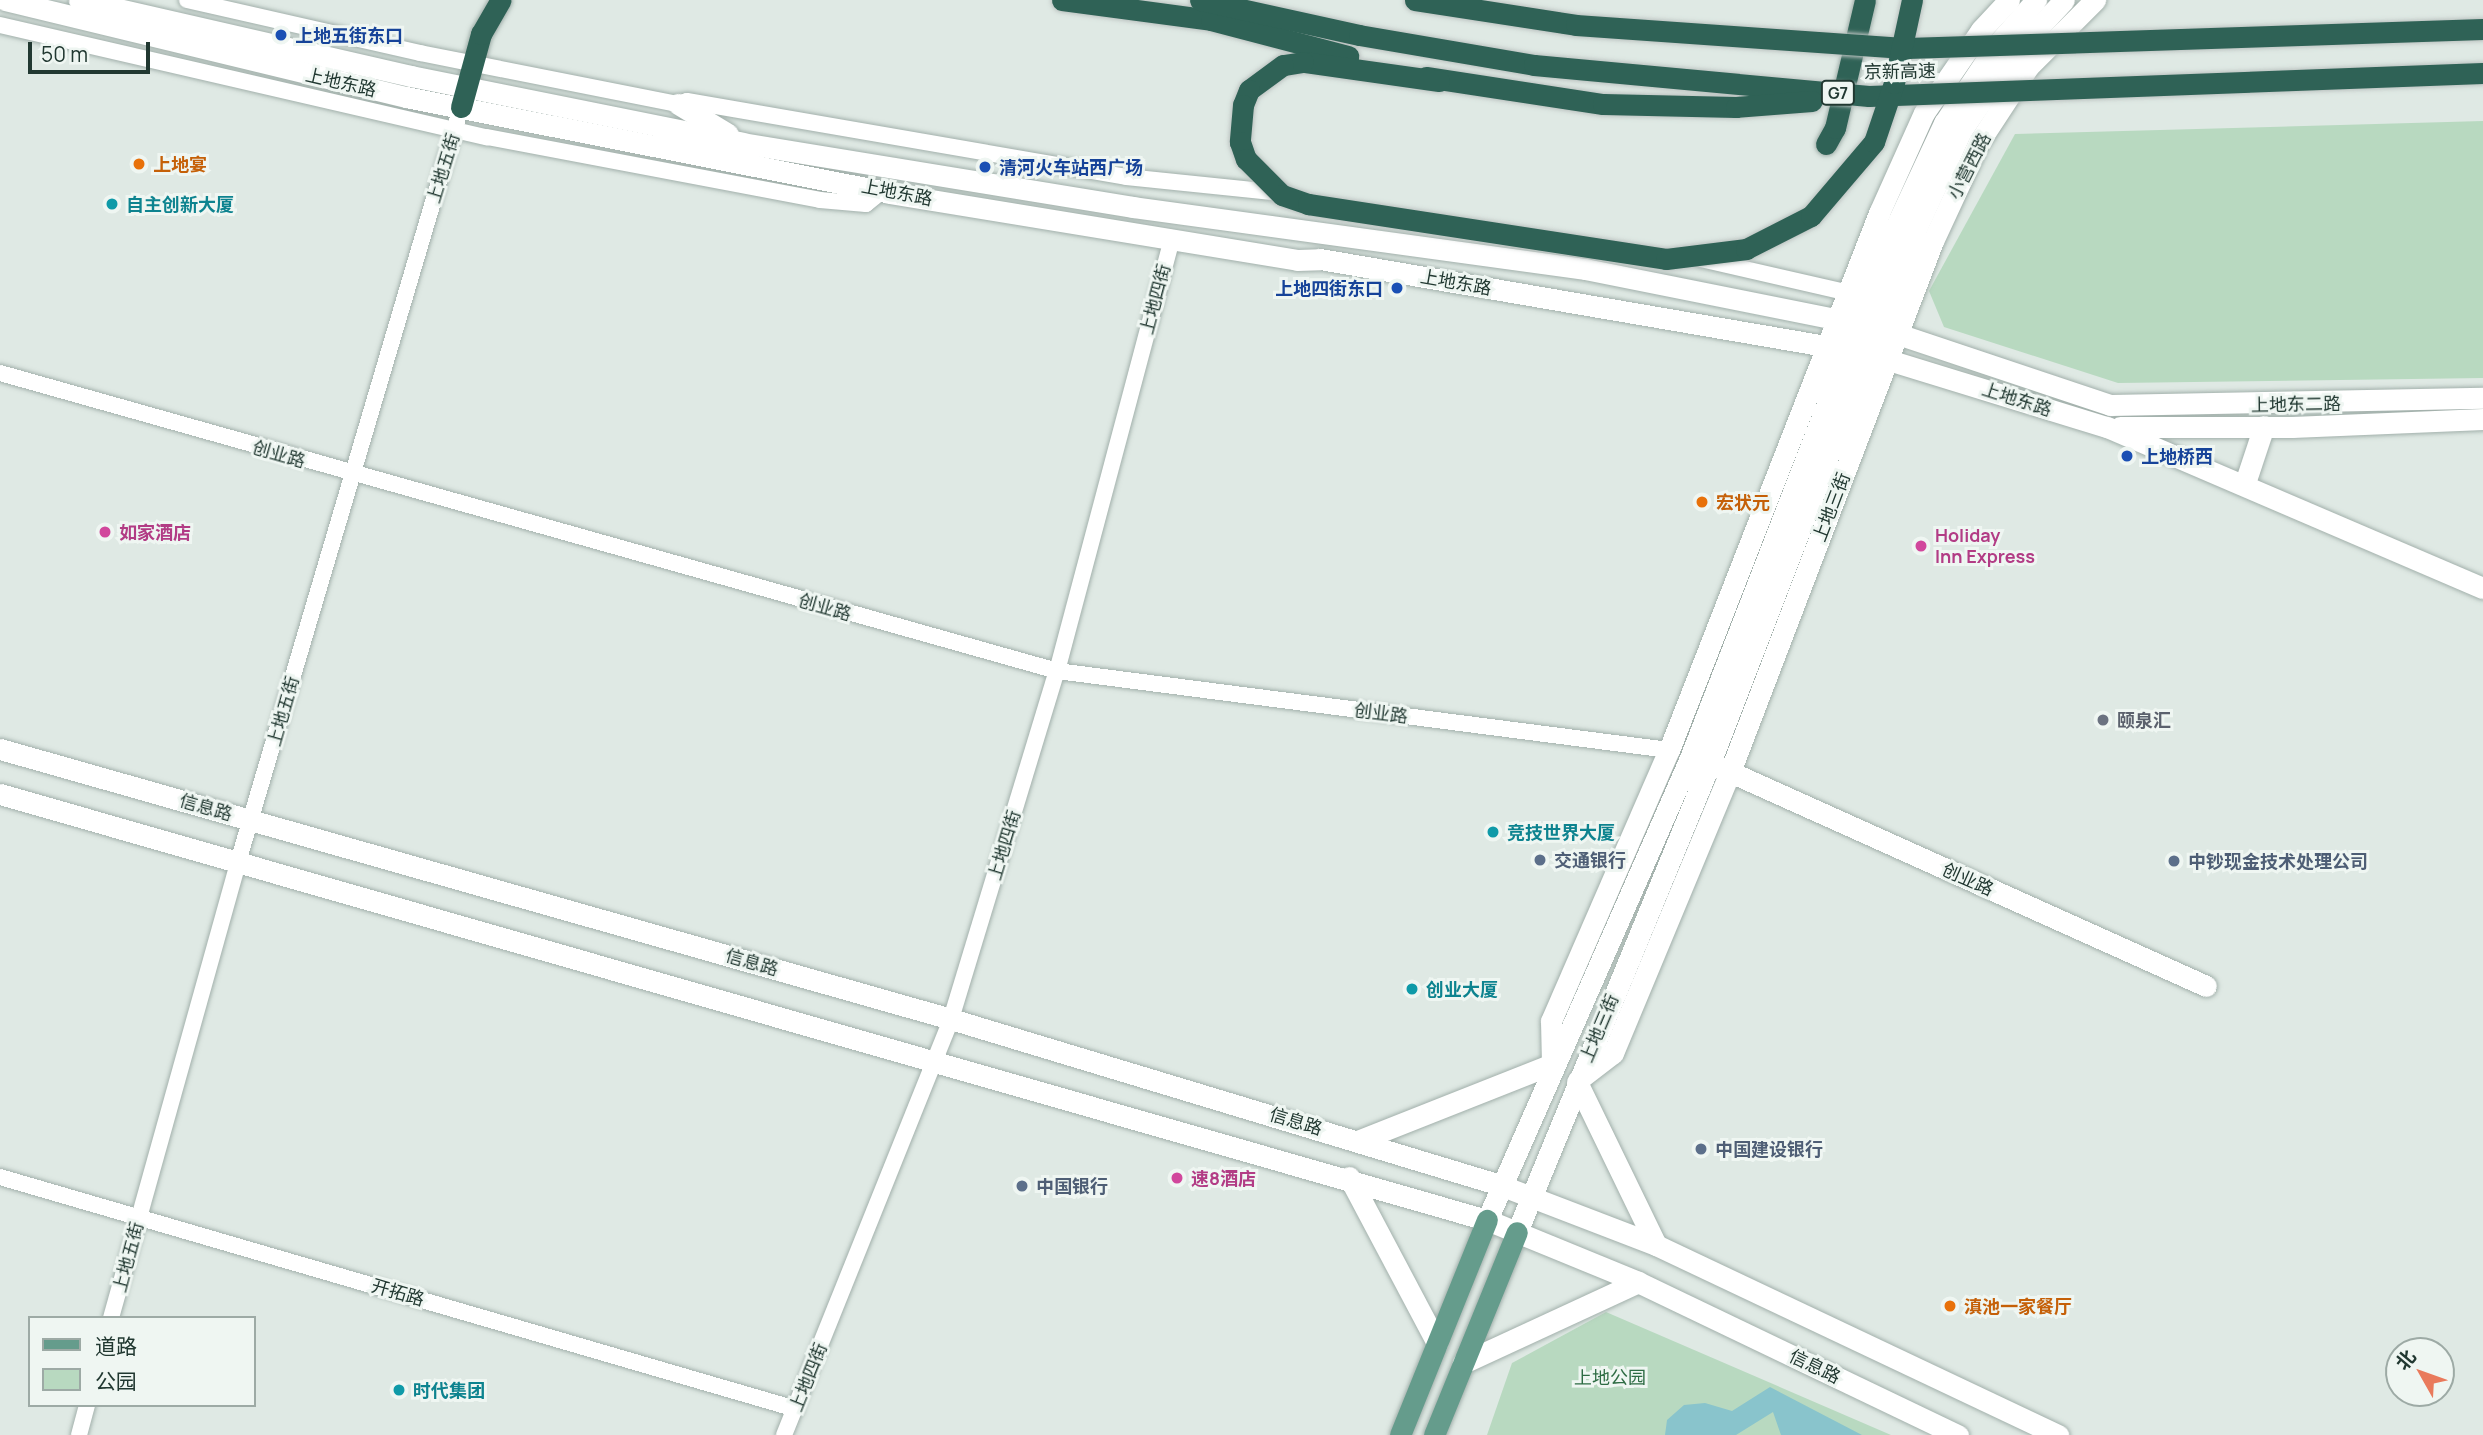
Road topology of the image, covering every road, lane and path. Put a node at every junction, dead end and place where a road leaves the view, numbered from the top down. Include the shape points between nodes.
1 (5, 0) edge
2 (79, 0) edge
3 (120, 0) edge
4 (187, 0) edge
5 (501, 0) edge
6 (1062, 0) edge
7 (1200, 0) edge
8 (1415, 0) edge
9 (1866, 0) edge
10 (1912, 0) edge
11 (2009, 0) edge
12 (2036, 0) edge
13 (2064, 0) edge
14 (2095, 0) edge
15 (138, 15) junction
16 (0, 25) edge
17 (2483, 29) edge
18 (473, 64) junction
19 (2483, 73) edge
20 (1439, 81) junction
21 (464, 96) junction
22 (1870, 96) junction
23 (678, 104) junction
24 (455, 130) junction
25 (742, 143) junction
26 (1826, 144) dead end
27 (882, 191) junction
28 (1172, 238) junction
29 (1845, 292) junction
30 (1835, 319) junction
31 (1866, 326) junction
32 (1898, 334) junction
33 (1846, 349) junction
34 (1887, 358) junction
35 (0, 373) edge
36 (2483, 398) edge
37 (2110, 405) junction
38 (2483, 419) edge
39 (2264, 426) junction
40 (2107, 427) junction
41 (352, 475) junction
42 (2245, 483) junction
43 (2483, 588) edge
44 (1057, 671) junction
45 (0, 749) edge
46 (1669, 750) junction
47 (1700, 760) junction
48 (1730, 772) junction
49 (0, 794) edge
50 (251, 820) junction
51 (238, 862) junction
52 (2206, 986) dead end
53 (951, 1019) junction
54 (936, 1061) junction
55 (1552, 1064) junction
56 (1577, 1082) junction
57 (1360, 1140) junction
58 (0, 1177) edge
59 (1349, 1177) junction
60 (1500, 1185) junction
61 (1531, 1197) junction
62 (139, 1216) junction
63 (1487, 1220) junction
64 (1517, 1232) junction
65 (1656, 1245) junction
66 (1638, 1282) junction
67 (112, 1316) edge
68 (1437, 1343) junction
69 (1463, 1363) junction
70 (86, 1407) edge
71 (796, 1409) junction
72 (79, 1435) edge
73 (784, 1435) edge
74 (1400, 1435) edge
75 (1434, 1435) edge
76 (1958, 1435) edge
77 (2058, 1435) edge

1 - 21 main road, 上地东路
2 - 15 main road, 上地东路
3 - 15 main road
4 - 18 street
5 - 18 highway via 481,34
6 - 20 highway, bridge via 1211,20
7 - 22 highway, 京新高速 / G7, bridge via 1359,35 1534,65
8 - 17 highway, 京新高速, bridge via 1576,25 1907,48
9 - 26 highway via 1835,128
10 - 20 highway, bridge via 1894,83 1874,142 1811,216 1746,249 1666,259 1308,204 1282,195 1246,159 1240,142 1243,105 1250,90 1283,65 1303,62
11 - 29 main road via 1981,30 1924,113
12 - 31 main road, 小营西路 via 1997,44 1944,123
13 - 31 main road, 小营西路 via 2012,56 1961,131
14 - 32 main road, 小营西路 via 2028,67 1979,142 1933,242
15 - 21 main road, 上地东路
16 - 24 street
18 - 21 highway
18 - 23 street
19 - 22 highway, 京新高速 / G7, bridge
20 - 22 highway, bridge via 1603,104 1736,107
21 - 24 street, 上地五街
21 - 25 main road, 上地东路
21 - 27 main road, 上地东路
23 - 25 main road
23 - 29 street via 687,101 1127,177 1215,183 1603,240
24 - 27 street via 820,200 866,204
24 - 41 street, 上地五街
25 - 30 main road, 上地东路 via 1133,207 1585,269
27 - 28 main road, 上地东路
28 - 33 main road, 上地东路
28 - 44 street, 上地四街
29 - 30 main road
30 - 31 main road, 上地东路
30 - 33 main road
31 - 32 main road, 上地东路
31 - 33 main road, 小营西路
32 - 34 main road, 小营西路
32 - 37 main road, 上地东路
33 - 34 main road, 上地东路
33 - 46 main road, 上地三街
33 - 47 main road, 上地三街
34 - 40 main road, 上地东路
34 - 48 main road, 上地三街
35 - 41 street, 创业路
36 - 37 main road, 上地东二路
37 - 40 main road
38 - 39 main road, 上地东二路
39 - 40 main road, 上地东二路
39 - 42 main road
40 - 42 main road
41 - 44 street, 创业路
41 - 50 street, 上地五街
42 - 43 main road
44 - 46 street, 创业路
44 - 53 street, 上地四街
45 - 50 main road, 信息路
46 - 47 main road, 创业路
46 - 55 main road, 上地三街 via 1551,1021
47 - 48 main road, 创业路
47 - 55 main road, 上地三街
47 - 56 main road, 上地三街
48 - 52 main road, 创业路
48 - 56 main road, 上地三街 via 1613,1053
49 - 51 main road
50 - 51 street, 上地五街
50 - 53 main road, 信息路
51 - 54 main road
51 - 62 street, 上地五街
53 - 54 street, 上地四街
53 - 57 main road, 信息路
54 - 59 main road
54 - 71 street, 上地四街
55 - 57 main road
55 - 60 main road, 上地三街
56 - 61 main road
56 - 65 main road
57 - 60 main road, 信息路
58 - 62 street, 开拓路
59 - 63 main road, 信息路
59 - 68 main road
60 - 61 main road, 信息路
60 - 63 main road, 上地三街
61 - 64 main road
61 - 65 main road, 信息路
62 - 67 street, 上地五街
62 - 71 street, 开拓路
63 - 64 main road, 信息路
63 - 68 main road
64 - 66 main road, 信息路
64 - 69 main road
65 - 77 main road
66 - 69 main road
66 - 76 main road, 信息路
68 - 74 main road
69 - 75 main road
70 - 72 street
71 - 73 street, 上地四街

